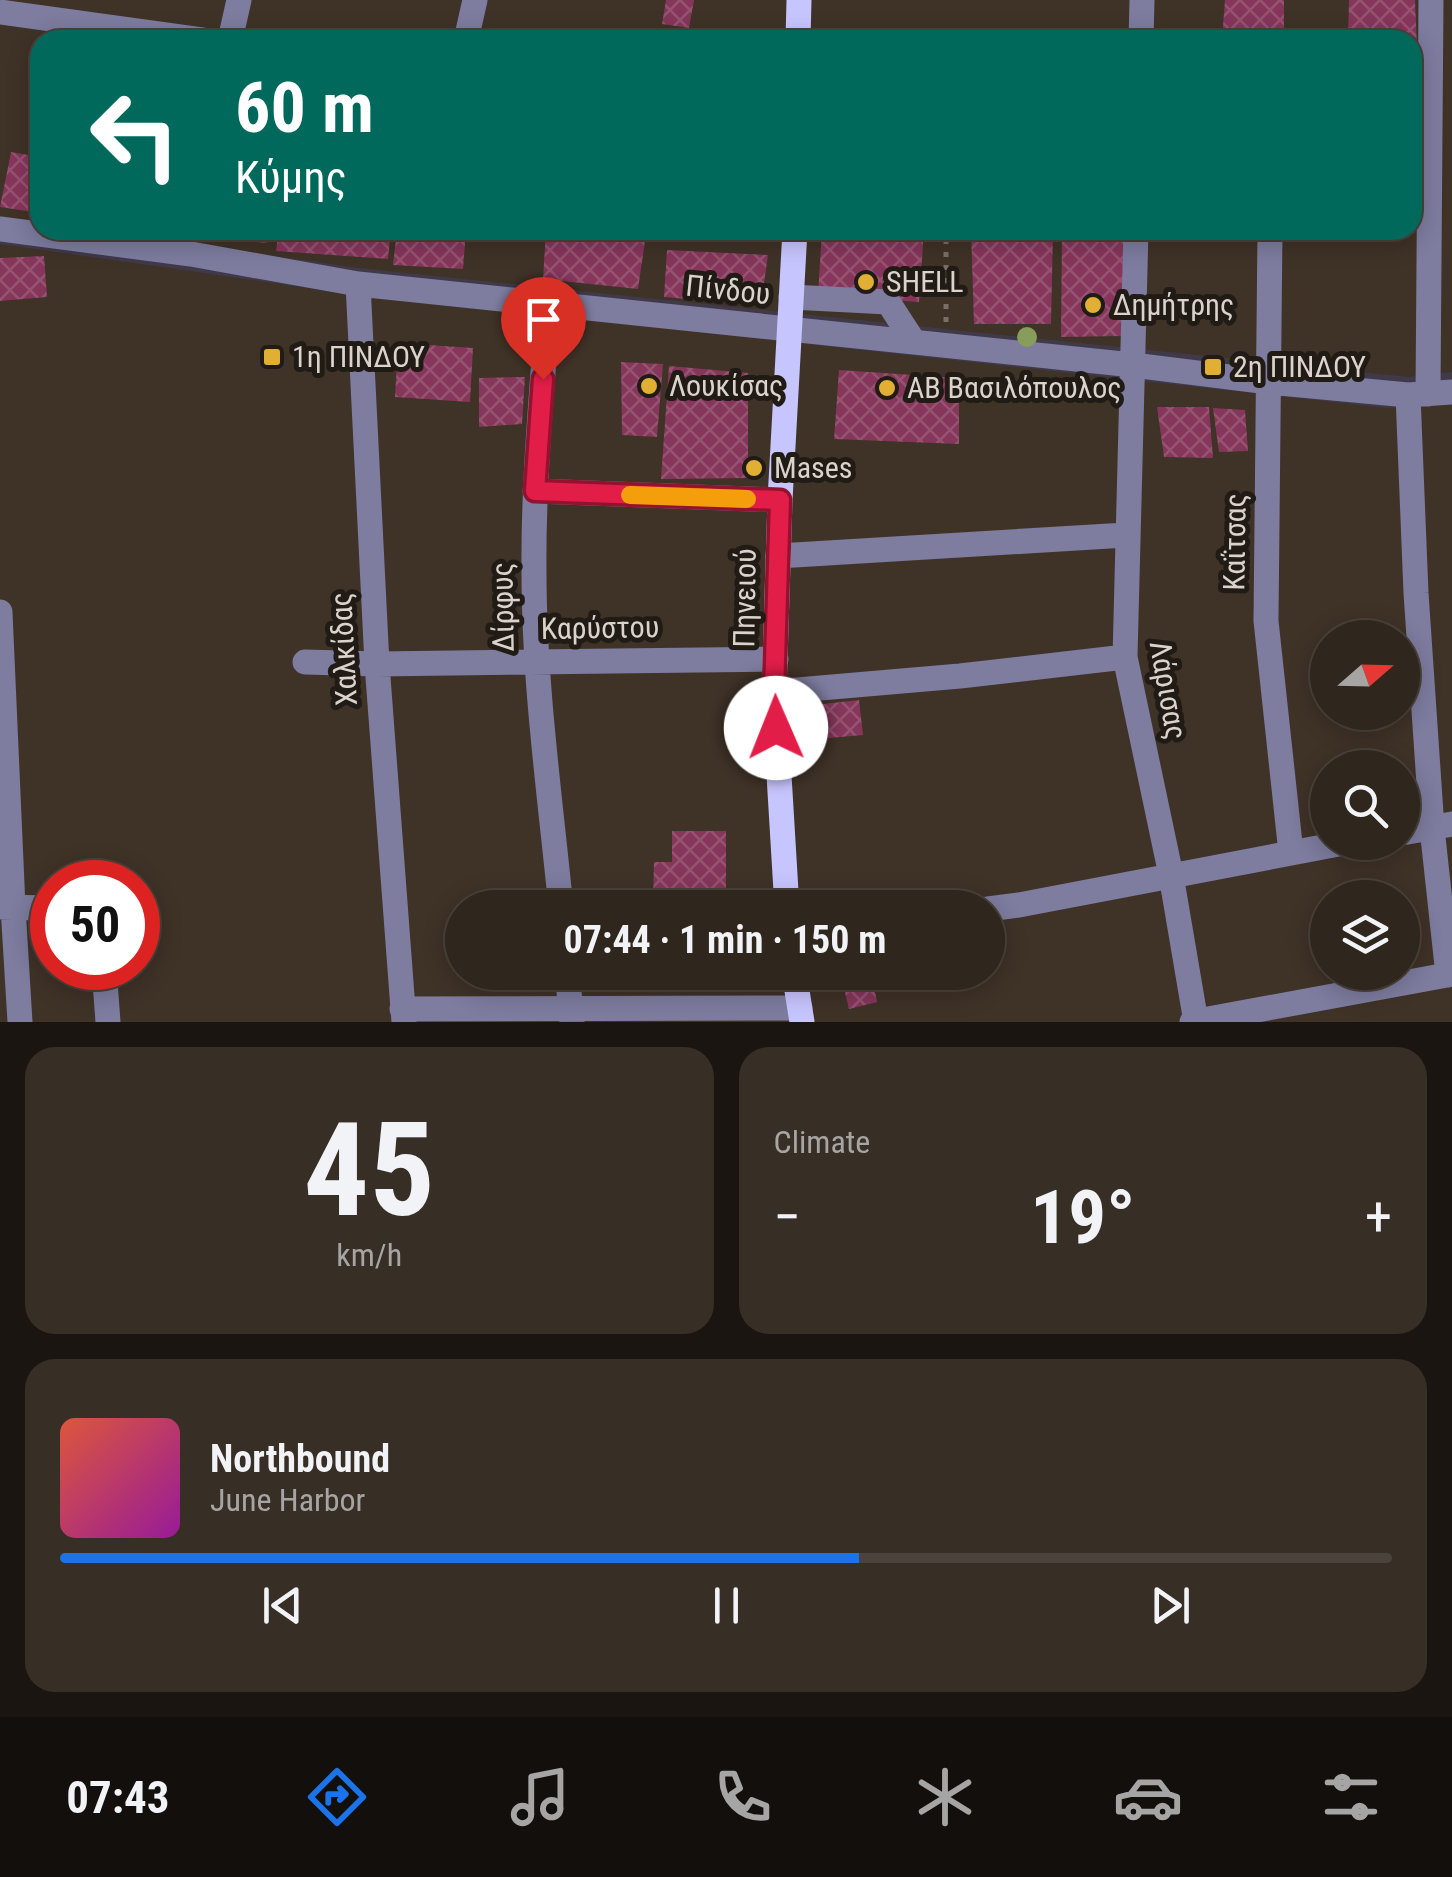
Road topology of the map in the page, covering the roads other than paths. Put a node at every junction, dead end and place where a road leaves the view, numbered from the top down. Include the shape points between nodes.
1 (238, 0) edge
2 (475, 0) edge
3 (799, 0) edge
4 (1142, 0) edge
5 (1431, 0) edge
6 (0, 12) edge
7 (130, 30) edge
8 (232, 30) edge
9 (468, 30) edge
10 (798, 30) edge
11 (1141, 30) edge
12 (1432, 131) edge
13 (0, 229) edge
14 (30, 231) edge
15 (163, 240) edge
16 (794, 240) edge
17 (1136, 240) edge
18 (1270, 240) edge
19 (193, 242) edge
20 (358, 284) junction
21 (791, 297) junction
22 (548, 304) junction
23 (789, 329) junction
24 (914, 342) junction
25 (1133, 365) junction
26 (1270, 382) junction
27 (1430, 394) edge
28 (535, 491) junction
29 (780, 500) junction
30 (1126, 535) junction
31 (778, 556) junction
32 (0, 612) edge
33 (1125, 657) junction
34 (776, 659) junction
35 (537, 661) junction
36 (305, 662) dead end
37 (377, 664) junction
38 (774, 692) junction
39 (1442, 826) edge
40 (1310, 849) edge
41 (1291, 853) junction
42 (1171, 874) junction
43 (559, 890) edge
44 (786, 890) edge
45 (6, 907) edge
46 (1005, 907) edge
47 (1450, 974) edge
48 (106, 990) edge
49 (569, 990) edge
50 (797, 990) edge
51 (403, 1015) edge
52 (571, 1015) edge
53 (801, 1015) edge
54 (20, 1022) edge
55 (108, 1022) edge
56 (1194, 1022) edge

1 - 8 street
2 - 9 street
3 - 10 main road
4 - 11 street
5 - 12 street
6 - 7 street
12 - 27 street
13 - 14 street, Πίνδου
15 - 19 street, Πίνδου
16 - 21 main road, Πηνειού
17 - 25 street, Λάρισας
18 - 26 street, Καΐτσας
19 - 20 street, Πίνδου
20 - 22 street, Πίνδου
20 - 37 street, Χαλκίδας
21 - 23 main road, Πηνειού
21 - 24 street via 888,302
22 - 23 street, Πίνδου
22 - 28 street, Δίρφυς
23 - 24 street, Πίνδου
23 - 29 main road, Πηνειού
24 - 25 street, Πίνδου
25 - 26 street, Πίνδου
25 - 30 street, Λάρισας
26 - 27 street, Πίνδου
26 - 41 street, Καΐτσας via 1266,621
27 - 39 street via 1416,593
28 - 29 street
28 - 35 street, Δίρφυς
29 - 31 main road, Πηνειού
30 - 31 street
30 - 33 street, Λάρισας
31 - 34 main road, Πηνειού
32 - 45 street
33 - 38 street
33 - 42 street, Λάρισας
34 - 35 street, Καρύστου
34 - 38 main road, Πηνειού
35 - 37 street, Καρύστου
35 - 43 street, Δίρφυς
36 - 37 street, Καρύστου
37 - 51 street, Χαλκίδας
38 - 44 main road, Πηνειού
39 - 47 street
40 - 41 street
41 - 42 street
42 - 46 street
42 - 56 street, Λάρισας
45 - 54 street
47 - 56 street
48 - 55 street
49 - 52 street
50 - 53 main road
51 - 52 street
52 - 53 street

